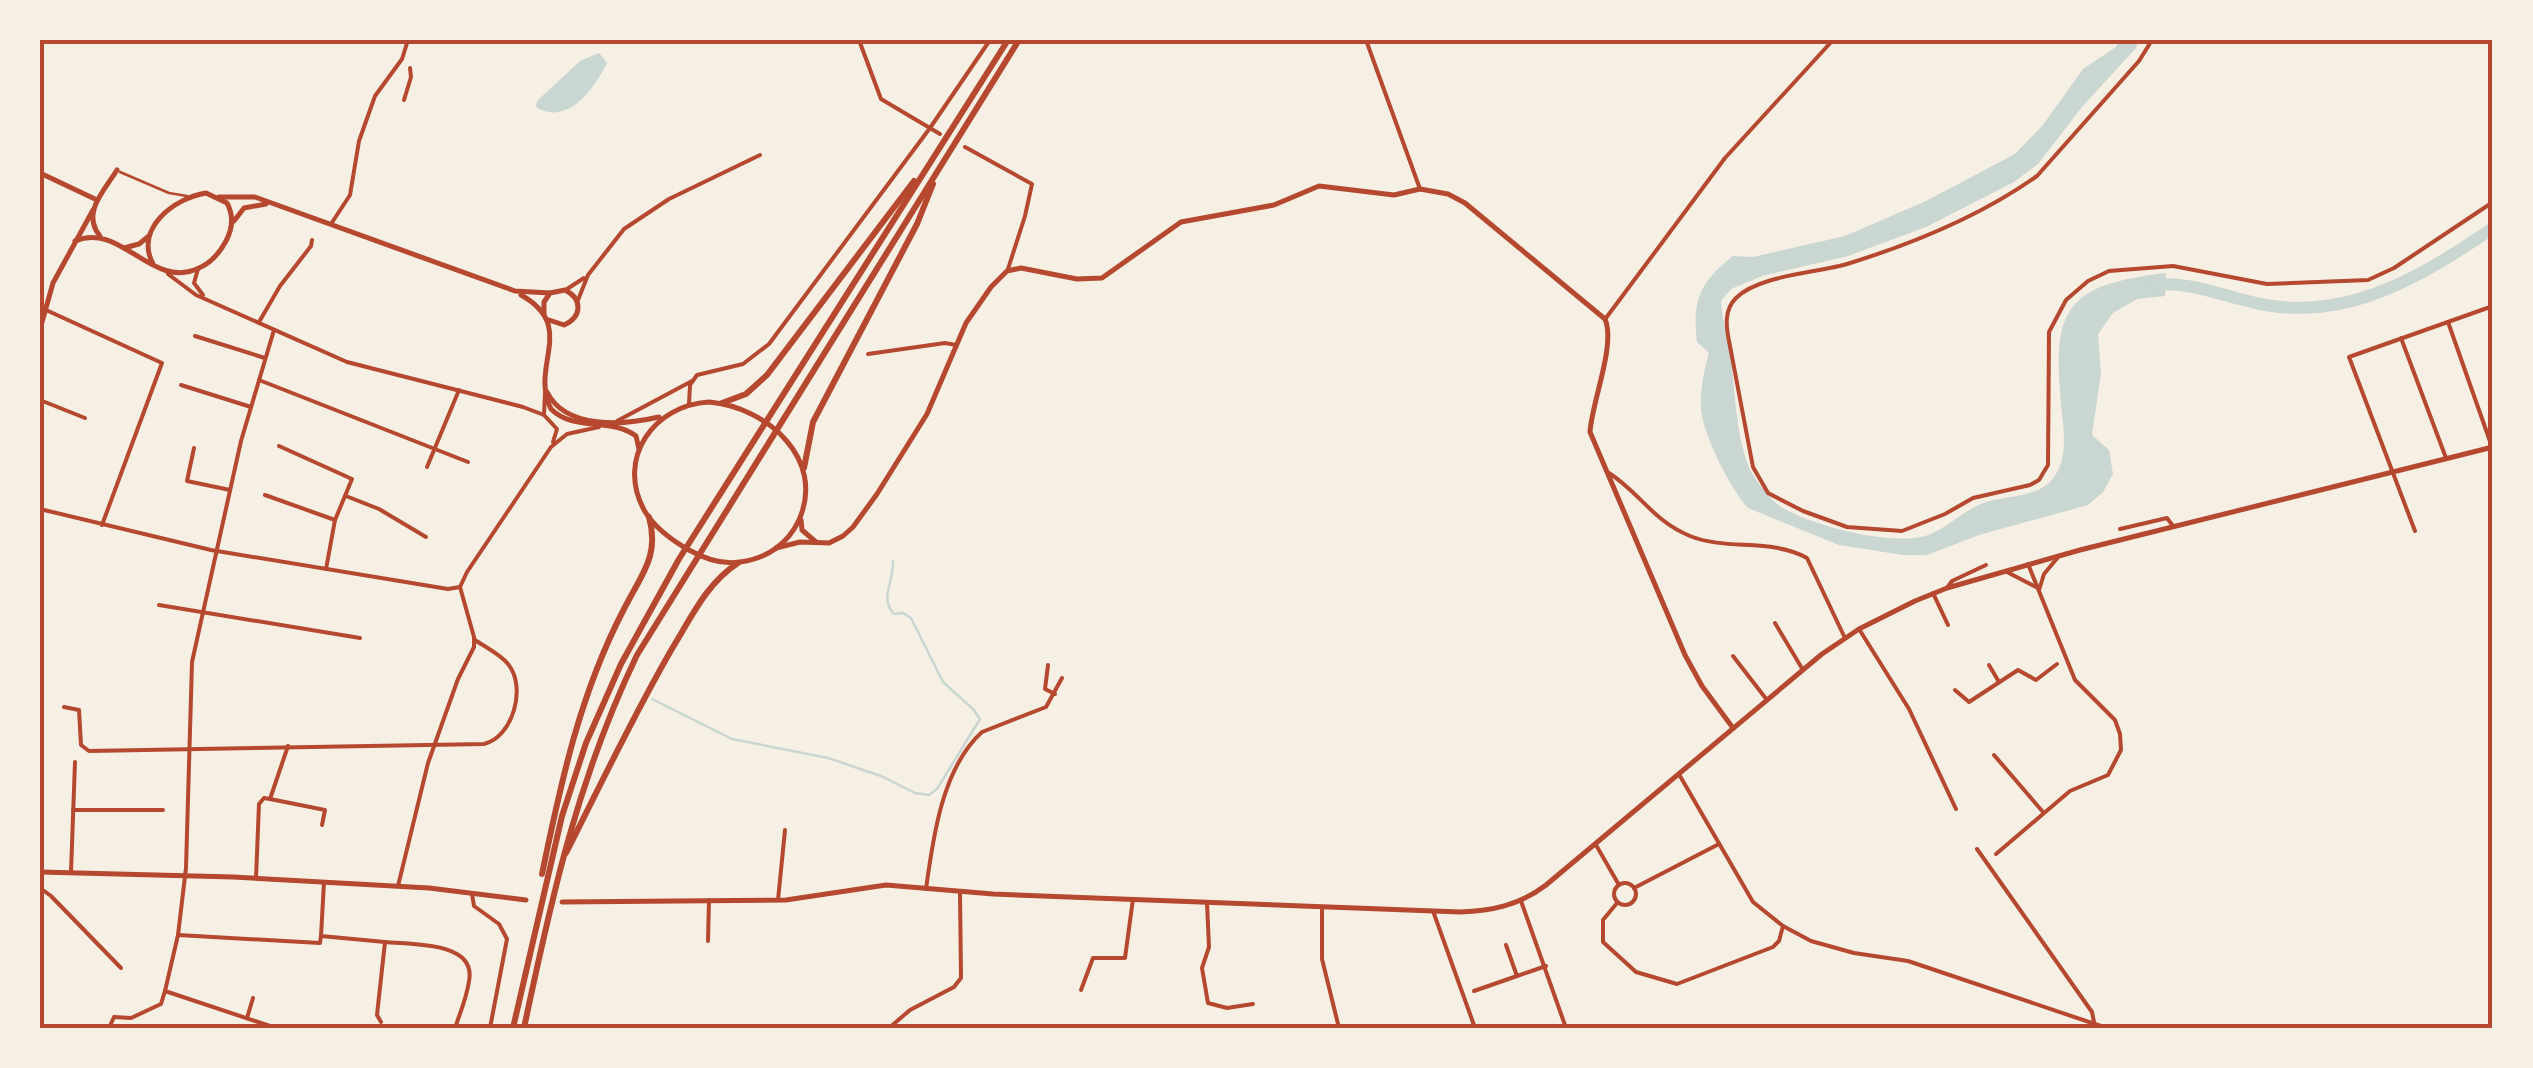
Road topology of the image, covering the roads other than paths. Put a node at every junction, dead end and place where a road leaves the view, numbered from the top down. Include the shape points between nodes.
1 (408, 40) edge
2 (859, 40) edge
3 (990, 40) edge
4 (1008, 40) edge
5 (1019, 40) edge
6 (1366, 40) edge
7 (1834, 40) edge
8 (2152, 40) edge
9 (410, 68) dead end
10 (404, 100) dead end
11 (930, 128) junction
12 (940, 134) dead end
13 (965, 147) dead end
14 (760, 155) dead end
15 (931, 161) junction
16 (939, 168) junction
17 (117, 170) joint
18 (40, 173) edge
19 (1420, 189) junction
20 (194, 196) junction
21 (219, 197) junction
22 (96, 199) junction
23 (2493, 202) edge
24 (269, 203) junction
25 (92, 210) junction
26 (232, 223) junction
27 (331, 224) junction
28 (80, 230) junction
29 (150, 234) junction
30 (84, 237) junction
31 (104, 240) junction
32 (312, 240) dead end
33 (76, 241) junction
34 (124, 248) junction
35 (153, 264) junction
36 (198, 269) junction
37 (1007, 271) junction
38 (168, 274) junction
39 (588, 275) junction
40 (566, 290) junction
41 (515, 291) junction
42 (550, 293) junction
43 (211, 301) junction
44 (578, 302) junction
45 (2493, 306) edge
46 (44, 309) junction
47 (546, 316) junction
48 (1605, 319) junction
49 (259, 322) junction
50 (2448, 322) junction
51 (564, 325) junction
52 (40, 329) edge
53 (274, 330) junction
54 (195, 336) dead end
55 (2401, 338) junction
56 (956, 344) junction
57 (551, 346) junction
58 (868, 354) dead end
59 (266, 358) junction
60 (259, 380) junction
61 (692, 380) junction
62 (180, 385) dead end
63 (545, 387) junction
64 (459, 390) junction
65 (40, 400) edge
66 (722, 403) junction
67 (689, 404) junction
68 (251, 407) junction
69 (544, 415) junction
70 (662, 416) junction
71 (2493, 416) edge
72 (85, 418) dead end
73 (2482, 420) junction
74 (615, 422) junction
75 (604, 426) junction
76 (279, 446) dead end
77 (551, 447) junction
78 (2493, 447) edge
79 (194, 448) dead end
80 (434, 450) junction
81 (639, 452) junction
82 (2446, 458) junction
83 (468, 462) dead end
84 (427, 467) dead end
85 (804, 468) junction
86 (2391, 471) junction
87 (1604, 472) junction
88 (230, 490) junction
89 (265, 495) dead end
90 (344, 496) junction
91 (40, 509) edge
92 (801, 515) junction
93 (649, 516) junction
94 (336, 520) junction
95 (102, 525) junction
96 (2173, 526) junction
97 (2120, 529) dead end
98 (2416, 531) dead end
99 (426, 537) dead end
100 (819, 542) junction
101 (776, 548) junction
102 (217, 550) junction
103 (2060, 556) junction
104 (738, 563) junction
105 (2028, 564) junction
106 (1986, 565) dead end
107 (326, 570) junction
108 (2004, 572) junction
109 (460, 587) junction
110 (1947, 588) junction
111 (2039, 589) junction
112 (1933, 594) junction
113 (159, 605) dead end
114 (203, 615) junction
115 (1775, 622) dead end
116 (1948, 625) dead end
117 (1859, 629) junction
118 (360, 638) dead end
119 (1845, 638) junction
120 (475, 640) junction
121 (1733, 656) dead end
122 (1048, 664) dead end
123 (2056, 664) dead end
124 (1988, 665) dead end
125 (1803, 670) junction
126 (1062, 678) dead end
127 (1999, 682) junction
128 (1955, 690) dead end
129 (1055, 694) junction
130 (1767, 700) junction
131 (64, 707) dead end
132 (1733, 728) junction
133 (436, 743) junction
134 (288, 746) junction
135 (191, 749) junction
136 (1994, 756) dead end
137 (75, 762) dead end
138 (1679, 774) junction
139 (270, 799) junction
140 (1956, 809) dead end
141 (72, 810) junction
142 (163, 810) dead end
143 (2043, 812) junction
144 (322, 826) dead end
145 (785, 830) dead end
146 (1595, 844) junction
147 (1720, 844) junction
148 (1977, 848) dead end
149 (1996, 854) dead end
150 (558, 867) junction
151 (40, 872) edge
152 (71, 872) junction
153 (185, 875) junction
154 (256, 878) junction
155 (324, 882) junction
156 (1619, 884) junction
157 (398, 886) junction
158 (40, 888) edge
159 (1634, 888) junction
160 (926, 889) junction
161 (960, 892) junction
162 (472, 894) junction
163 (1132, 899) junction
164 (526, 900) dead end
165 (709, 900) junction
166 (778, 900) junction
167 (1521, 900) junction
168 (562, 902) dead end
169 (1208, 903) junction
170 (1617, 903) junction
171 (1322, 907) junction
172 (1433, 912) junction
173 (1782, 926) junction
174 (178, 935) junction
175 (321, 936) junction
176 (532, 938) junction
177 (708, 941) dead end
178 (385, 942) junction
179 (1506, 945) dead end
180 (1546, 966) junction
181 (121, 968) dead end
182 (1517, 976) junction
183 (1082, 990) dead end
184 (164, 991) junction
185 (1474, 991) dead end
186 (254, 998) dead end
187 (1252, 1004) dead end
188 (247, 1018) junction
189 (381, 1022) dead end
190 (2095, 1024) junction
191 (109, 1028) edge
192 (276, 1028) edge
193 (455, 1028) edge
194 (490, 1028) edge
195 (513, 1028) edge
196 (524, 1028) edge
197 (889, 1028) edge
198 (1339, 1028) edge
199 (1475, 1028) edge
200 (1566, 1028) edge
201 (2107, 1028) edge

1 - 27 street via 375,96 350,196
2 - 11 street via 881,99
3 - 11 street
4 - 15 highway
5 - 16 highway
6 - 19 street
7 - 48 street via 1725,158
8 - 23 street via 2024,186 1906,242 1774,280 1733,300 1728,341 1754,467 1768,492 1834,524 1886,533 1918,527 1974,498 2030,485 2048,465 2049,332 2066,300 2088,281 2109,271 2173,266 2267,284 2368,280
9 - 10 street
11 - 12 street
11 - 61 street via 761,352 738,367
13 - 37 street via 1032,184
14 - 39 street via 636,220
15 - 66 highway via 767,375 746,394
15 - 176 highway via 679,559 621,664 562,816
16 - 85 highway via 813,422
16 - 150 highway via 643,642 612,708
17 - 20 lane via 169,193
17 - 22 street
18 - 22 street
19 - 37 street via 1394,195 1318,186 1274,205 1190,219 1094,280
19 - 48 street via 1465,203
20 - 21 street
20 - 29 street via 170,207
21 - 24 street
21 - 26 street
22 - 25 street
24 - 26 street via 244,208
24 - 27 street
25 - 28 street
25 - 31 street via 92,226
26 - 36 street via 218,253
27 - 41 street
28 - 30 street
28 - 33 street
29 - 34 street
29 - 35 street
30 - 31 street
30 - 33 street
31 - 34 street
32 - 49 street
33 - 46 street
34 - 35 street
35 - 38 street
36 - 38 street
36 - 43 street via 195,286
37 - 56 street
38 - 43 street
39 - 40 street
39 - 44 street
40 - 42 street
40 - 44 street
41 - 42 street
41 - 47 street
42 - 47 street
43 - 49 street
44 - 51 street via 574,319
45 - 50 street
46 - 52 street
46 - 95 street via 162,363
47 - 51 street
47 - 57 street
48 - 87 street via 1609,338 1590,432
49 - 53 street
50 - 55 street
50 - 73 street
51 - 57 street
53 - 59 street
53 - 64 street via 347,362
54 - 59 street
55 - 82 street
55 - 86 street via 2349,356
56 - 58 street
56 - 100 street via 932,404 877,494 843,536
57 - 63 street
59 - 60 street
60 - 68 street
60 - 80 street
61 - 67 street
61 - 74 street
62 - 68 street
63 - 69 street
63 - 74 street via 567,414
63 - 75 street via 558,416
64 - 69 street
64 - 80 street
65 - 72 street
66 - 67 street
66 - 85 street via 784,437
67 - 70 street
68 - 88 street
69 - 77 street via 557,429
70 - 74 street
70 - 81 street
71 - 73 street
73 - 78 street
75 - 77 street via 567,434
75 - 81 street via 631,432
76 - 90 street via 352,479
77 - 109 street
78 - 82 street
79 - 88 street via 187,482
80 - 83 street
80 - 84 street
81 - 93 street via 636,482
82 - 86 street
85 - 92 street via 808,485
86 - 96 street
86 - 98 street
87 - 119 street via 1688,535 1807,558
87 - 132 street via 1684,655
88 - 102 street
89 - 94 street
90 - 94 street
90 - 99 street
91 - 95 street
92 - 100 street via 802,530
92 - 101 street
93 - 104 street via 693,552
93 - 176 highway via 652,557 603,650 574,731
94 - 107 street
95 - 102 street
96 - 97 street via 2167,518
96 - 103 street
100 - 101 street
101 - 104 street
102 - 107 street
102 - 114 street
103 - 105 street
103 - 111 street
104 - 150 highway via 713,582 695,610
105 - 108 street
105 - 111 street
106 - 110 street
107 - 109 street
108 - 110 street
108 - 111 street
109 - 120 street
110 - 112 street
111 - 143 street via 2074,680 2115,720 2122,744 2108,775 2073,789
112 - 116 street
112 - 117 street
113 - 114 street
114 - 118 street
114 - 135 street via 192,668
115 - 125 street
117 - 119 street
117 - 140 street via 1909,709
119 - 125 street
120 - 133 street
120 - 133 street via 513,672 508,726 488,743
121 - 130 street
122 - 129 street via 1045,689
123 - 127 street via 2036,680 2018,670
124 - 127 street
125 - 130 street
126 - 129 street
127 - 128 street via 1969,702
129 - 160 street via 1046,706 974,740 948,787
130 - 132 street
131 - 135 street via 79,710 85,750
132 - 138 street
133 - 134 street
133 - 157 street
134 - 135 street
134 - 139 street
135 - 153 street
136 - 143 street
137 - 141 street
138 - 146 street
138 - 147 street
139 - 144 street via 325,810
139 - 154 street via 259,804
141 - 142 street
141 - 152 street
143 - 149 street
145 - 166 street
146 - 156 street
146 - 167 street
147 - 159 street
147 - 173 street via 1754,902
148 - 190 street
150 - 196 highway
151 - 152 street
152 - 153 street
153 - 154 street
153 - 174 street
154 - 155 street
155 - 157 street
155 - 175 street
156 - 159 street
156 - 170 street
157 - 162 street
158 - 181 street
159 - 170 street via 1634,902
160 - 161 street
160 - 166 street via 869,886
161 - 163 street
161 - 197 street via 961,978
162 - 164 street
162 - 194 street via 474,906 502,927 506,939
163 - 169 street
163 - 183 street via 1125,958 1093,958
165 - 166 street
165 - 168 street
165 - 177 street
167 - 172 street via 1482,911
167 - 180 street
169 - 171 street
169 - 187 street via 1210,947 1202,968 1208,1003
170 - 173 street via 1602,920 1604,942 1636,972 1677,984 1773,947
171 - 172 street
171 - 198 street via 1322,958
172 - 199 street
173 - 190 street via 1811,941 1908,961
174 - 175 street via 320,944
174 - 184 street
175 - 178 street
176 - 195 highway
178 - 189 street
178 - 193 street via 465,959 469,981
179 - 182 street
180 - 182 street
180 - 200 street
182 - 185 street
184 - 188 street
184 - 191 street via 161,1004 132,1018 114,1017
186 - 188 street
188 - 192 street
190 - 201 street

